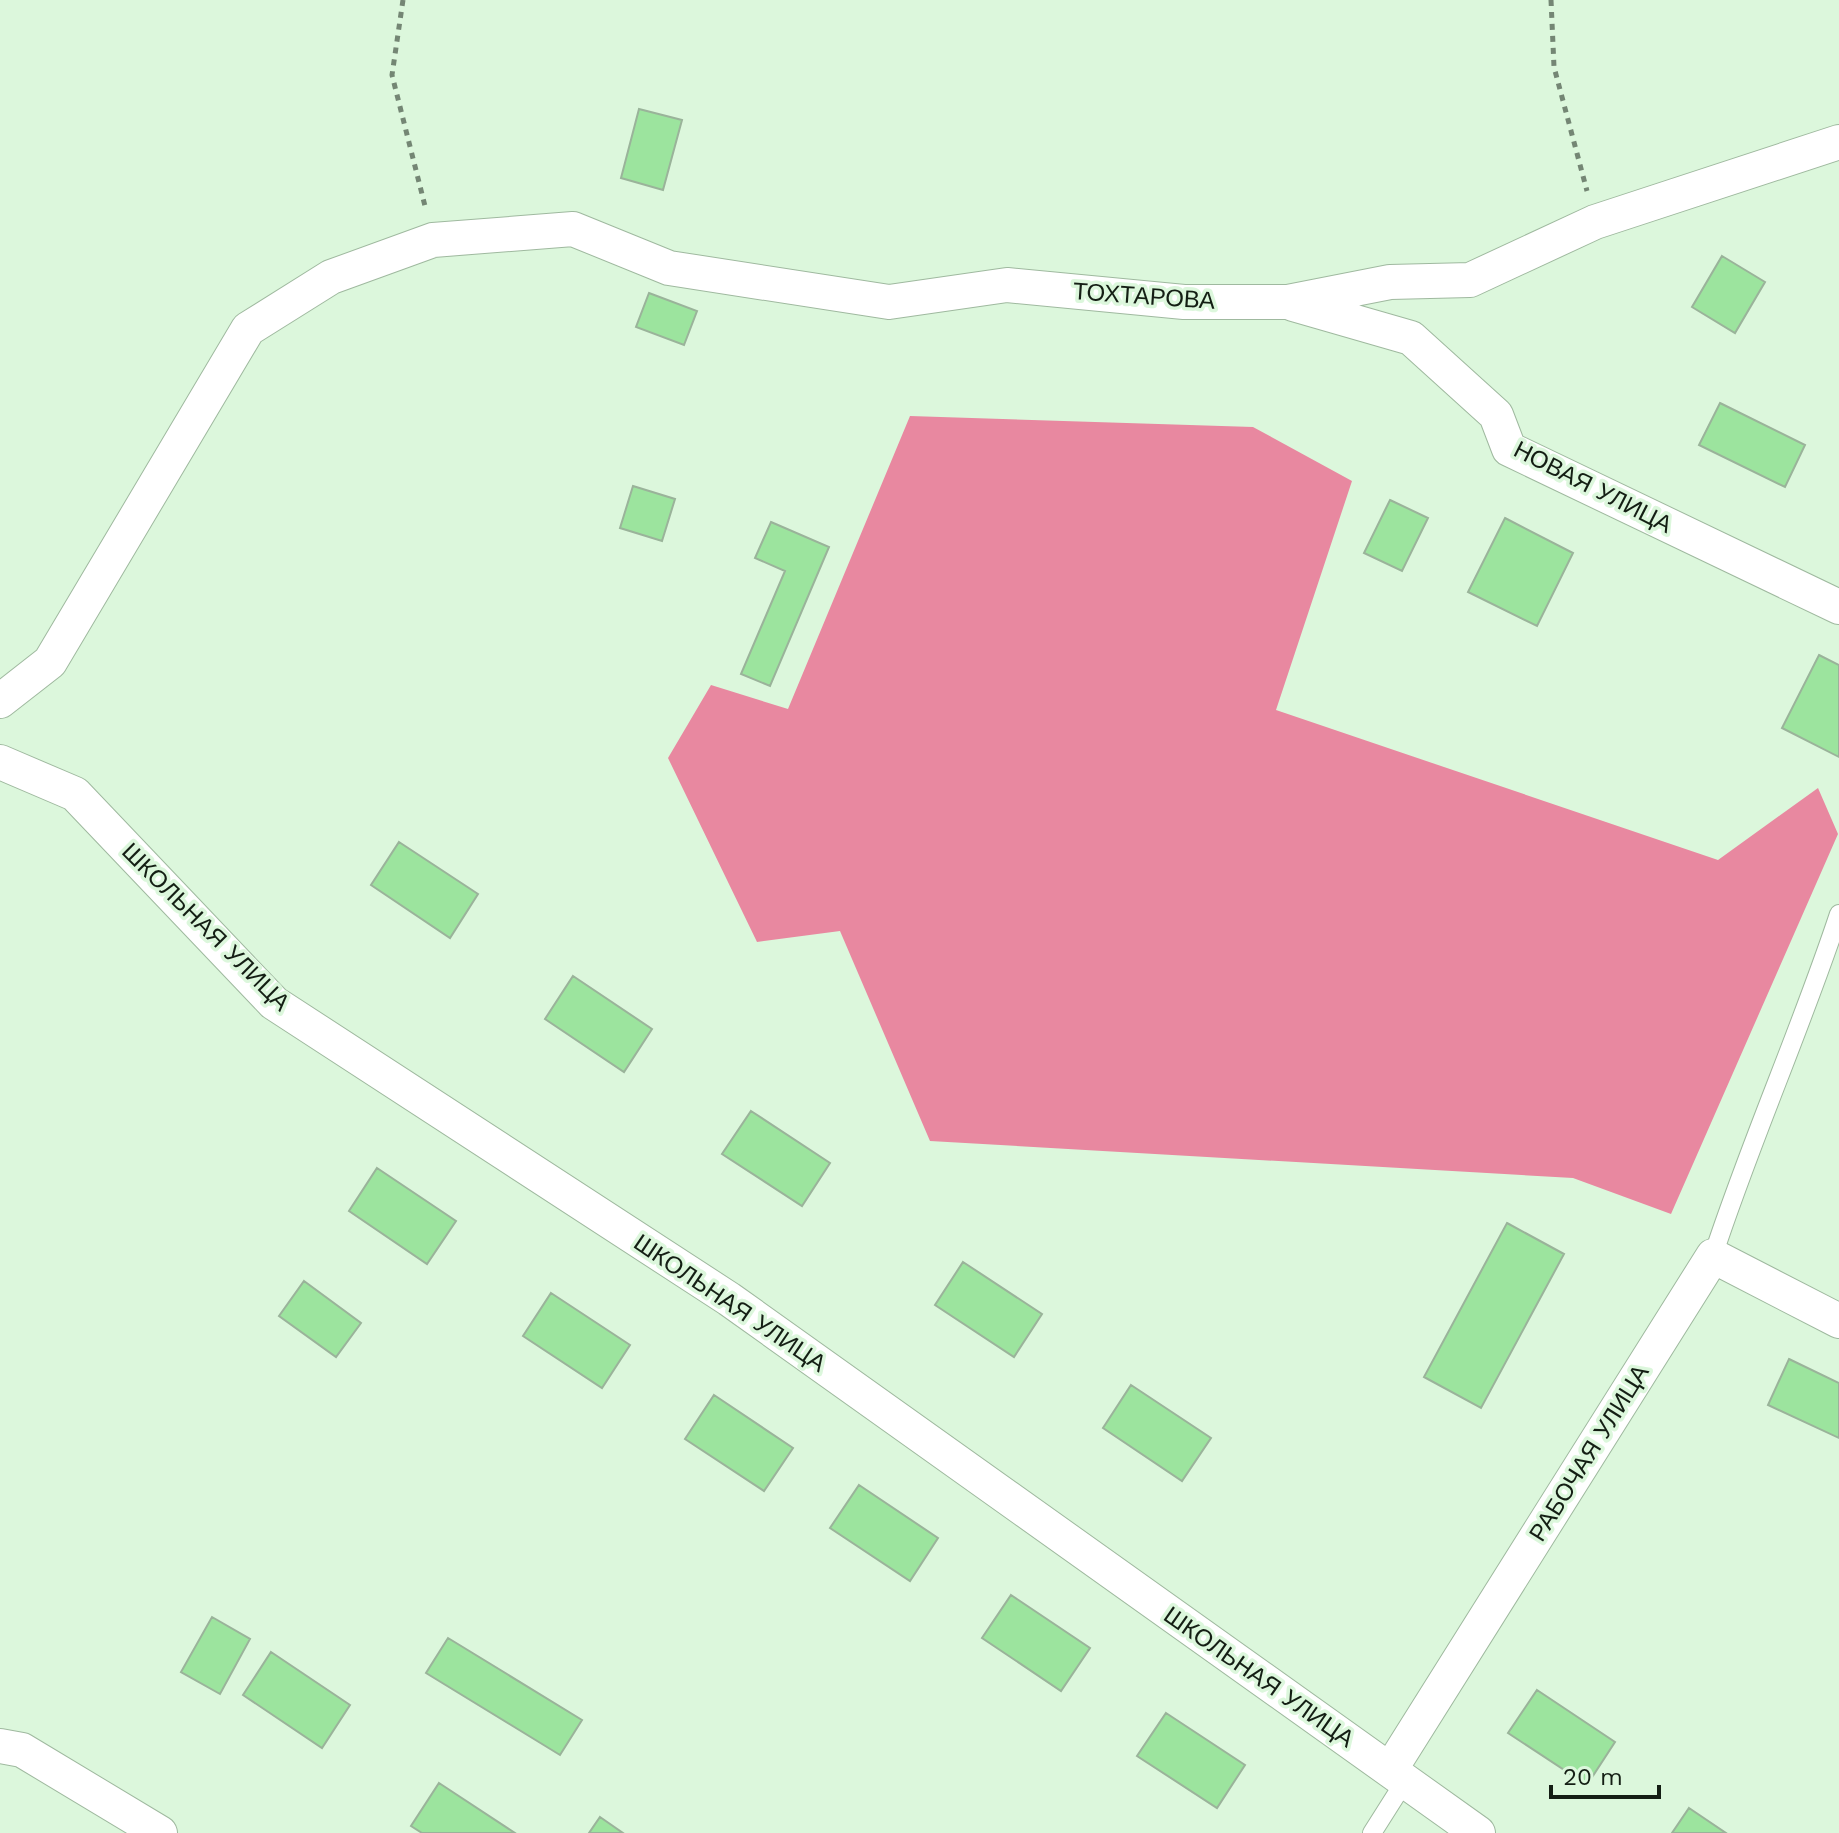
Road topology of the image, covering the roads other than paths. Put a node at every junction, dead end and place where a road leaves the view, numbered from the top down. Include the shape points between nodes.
1 (1839, 142) edge
2 (1288, 302) junction
3 (1839, 607) edge
4 (0, 701) edge
5 (0, 762) edge
6 (1839, 914) edge
7 (1713, 1256) junction
8 (1839, 1321) edge
9 (0, 1746) edge
10 (1398, 1776) junction
11 (160, 1833) edge
12 (1372, 1833) edge
13 (1478, 1833) edge

1 - 2 street, ТОХТАРОВА via 1595,222 1470,280 1390,282
2 - 3 street, НОВАЯ УЛИЦА via 1411,338 1496,415 1509,449
2 - 4 street, ТОХТАРОВА via 1184,302 1007,285 889,302 669,268 573,229 433,240 331,277 248,329 50,662
5 - 10 street, ШКОЛЬНАЯ УЛИЦА via 75,794 274,1003 729,1299
6 - 7 lane
7 - 8 street
7 - 10 street, РАБОЧАЯ УЛИЦА
9 - 11 street via 22,1750
10 - 12 lane
10 - 13 street, ШКОЛЬНАЯ УЛИЦА

